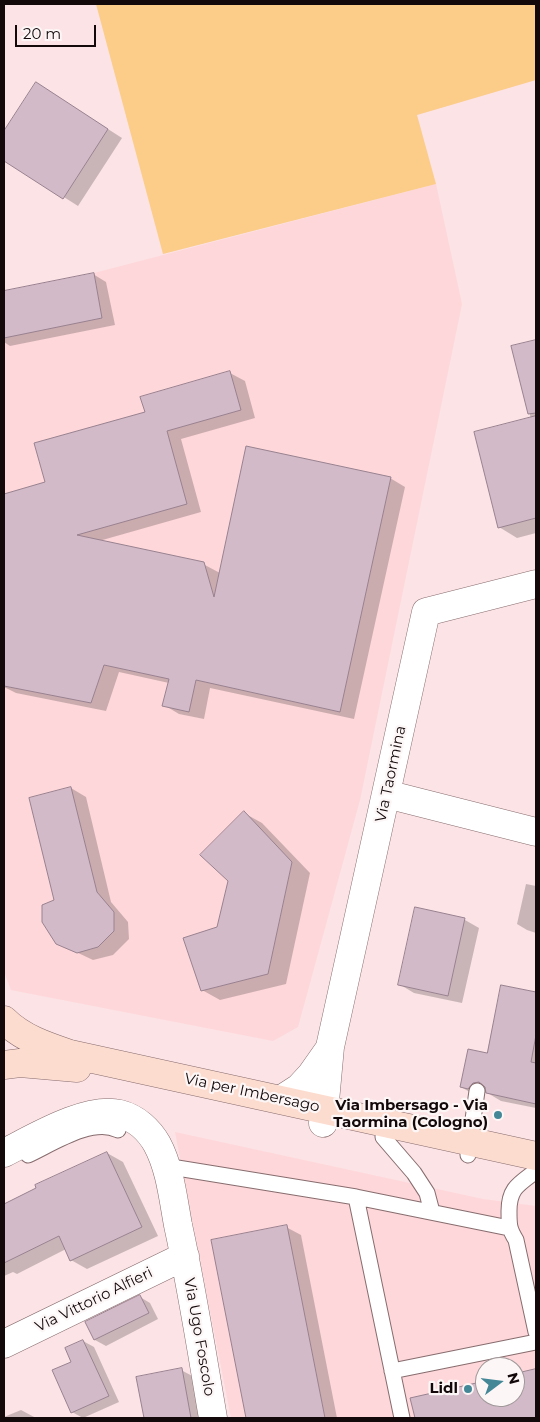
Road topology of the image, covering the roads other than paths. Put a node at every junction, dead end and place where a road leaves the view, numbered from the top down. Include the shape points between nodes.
1 (536, 584) edge
2 (386, 794) junction
3 (536, 832) edge
4 (4, 1020) edge
5 (330, 1047) junction
6 (4, 1065) edge
7 (477, 1091) dead end
8 (282, 1099) junction
9 (324, 1116) junction
10 (115, 1129) junction
11 (383, 1137) junction
12 (469, 1148) junction
13 (4, 1153) edge
14 (536, 1156) edge
15 (4, 1166) edge
16 (165, 1166) junction
17 (536, 1171) edge
18 (356, 1197) junction
19 (432, 1212) junction
20 (509, 1228) junction
21 (185, 1256) junction
22 (536, 1332) edge
23 (536, 1342) edge
24 (4, 1344) edge
25 (392, 1371) junction
26 (213, 1418) edge
27 (402, 1418) edge

1 - 2 street, Via Taormina via 426,612
2 - 3 street
2 - 5 street, Via Taormina
4 - 8 main road, Via per Imbersago via 44,1045 70,1054
5 - 8 street, Via Taormina via 299,1088
5 - 9 street, Via Taormina
6 - 9 main road, Via per Imbersago via 68,1067
7 - 12 lane
8 - 9 main road, Via per Imbersago
9 - 11 main road, Via per Imbersago
9 - 12 main road, Via per Imbersago
10 - 13 street via 94,1114 73,1120
10 - 15 lane via 98,1126 82,1130
10 - 16 street, Via Ugo Foscolo via 118,1114 140,1124 157,1145
11 - 12 main road, Via per Imbersago
11 - 19 lane via 414,1173 426,1193
12 - 14 main road, Via per Imbersago
12 - 17 main road, Via per Imbersago
16 - 18 lane
16 - 21 street, Via Ugo Foscolo
17 - 20 lane via 520,1182 509,1197
18 - 19 lane
18 - 25 lane
19 - 20 lane
20 - 22 lane via 516,1240
21 - 24 street, Via Vittorio Alfieri
21 - 26 street, Via Ugo Foscolo
23 - 25 lane
25 - 27 lane

